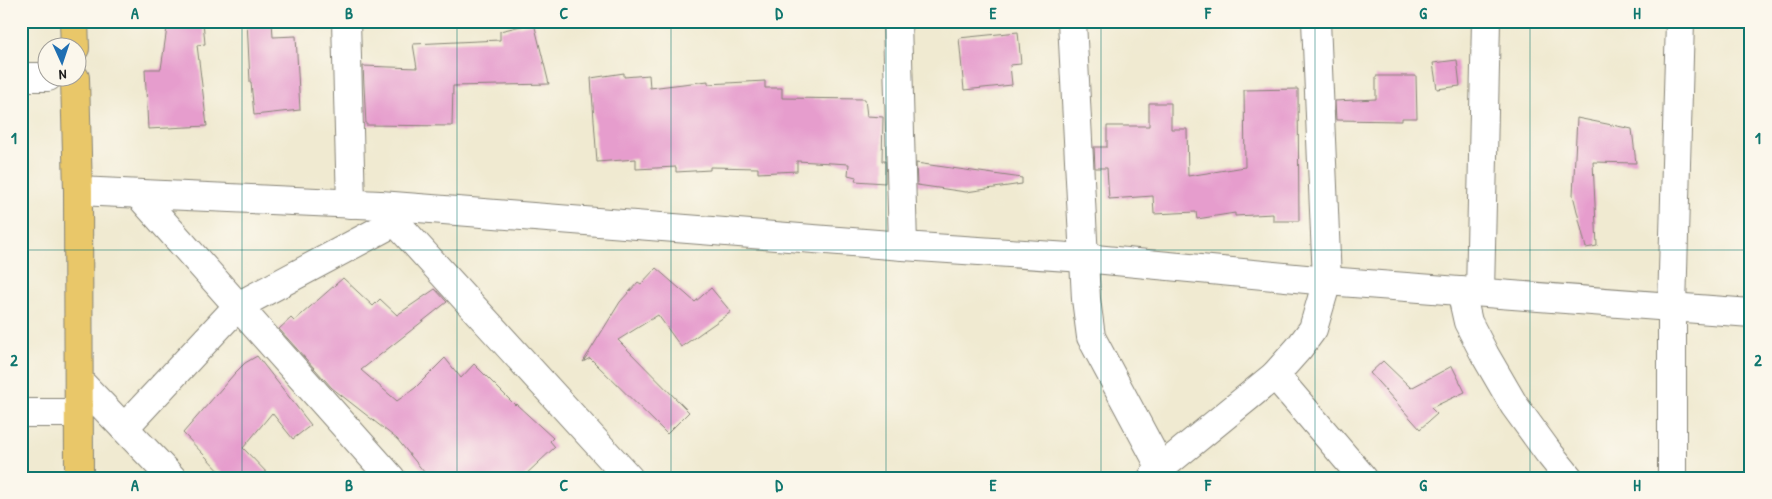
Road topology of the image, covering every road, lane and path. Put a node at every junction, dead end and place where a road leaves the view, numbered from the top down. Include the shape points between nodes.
1 (74, 21) edge
2 (346, 21) edge
3 (897, 21) edge
4 (1072, 21) edge
5 (1316, 21) edge
6 (1486, 21) edge
7 (1680, 21) edge
8 (75, 38) edge
9 (21, 77) edge
10 (38, 77) edge
11 (75, 88) edge
12 (78, 191) junction
13 (138, 194) junction
14 (351, 204) junction
15 (388, 213) junction
16 (903, 246) junction
17 (1084, 258) junction
18 (1327, 281) junction
19 (1471, 292) junction
20 (238, 306) junction
21 (1672, 307) junction
22 (1751, 313) edge
23 (1275, 375) junction
24 (79, 381) junction
25 (21, 413) edge
26 (79, 413) junction
27 (124, 428) junction
28 (1157, 473) edge
29 (79, 478) edge
30 (172, 478) edge
31 (391, 478) edge
32 (628, 478) edge
33 (1363, 478) edge
34 (1569, 478) edge
35 (1672, 478) edge

1 - 8 main road
2 - 14 street
3 - 16 street
4 - 17 street
5 - 18 street
6 - 19 street
7 - 21 street
9 - 10 street
11 - 12 main road
12 - 13 street
12 - 24 main road
13 - 14 street
13 - 20 street
14 - 15 street
15 - 16 street
15 - 20 street
15 - 32 street
16 - 17 street
17 - 18 street
17 - 28 street via 1091,337
18 - 19 street
18 - 23 street via 1313,329
19 - 21 street
19 - 34 street via 1468,322 1485,355 1514,405
20 - 27 street
20 - 31 street
21 - 22 street
21 - 35 street
23 - 28 street
23 - 33 street
24 - 26 main road
24 - 27 street
25 - 26 street
26 - 29 main road
27 - 30 street

